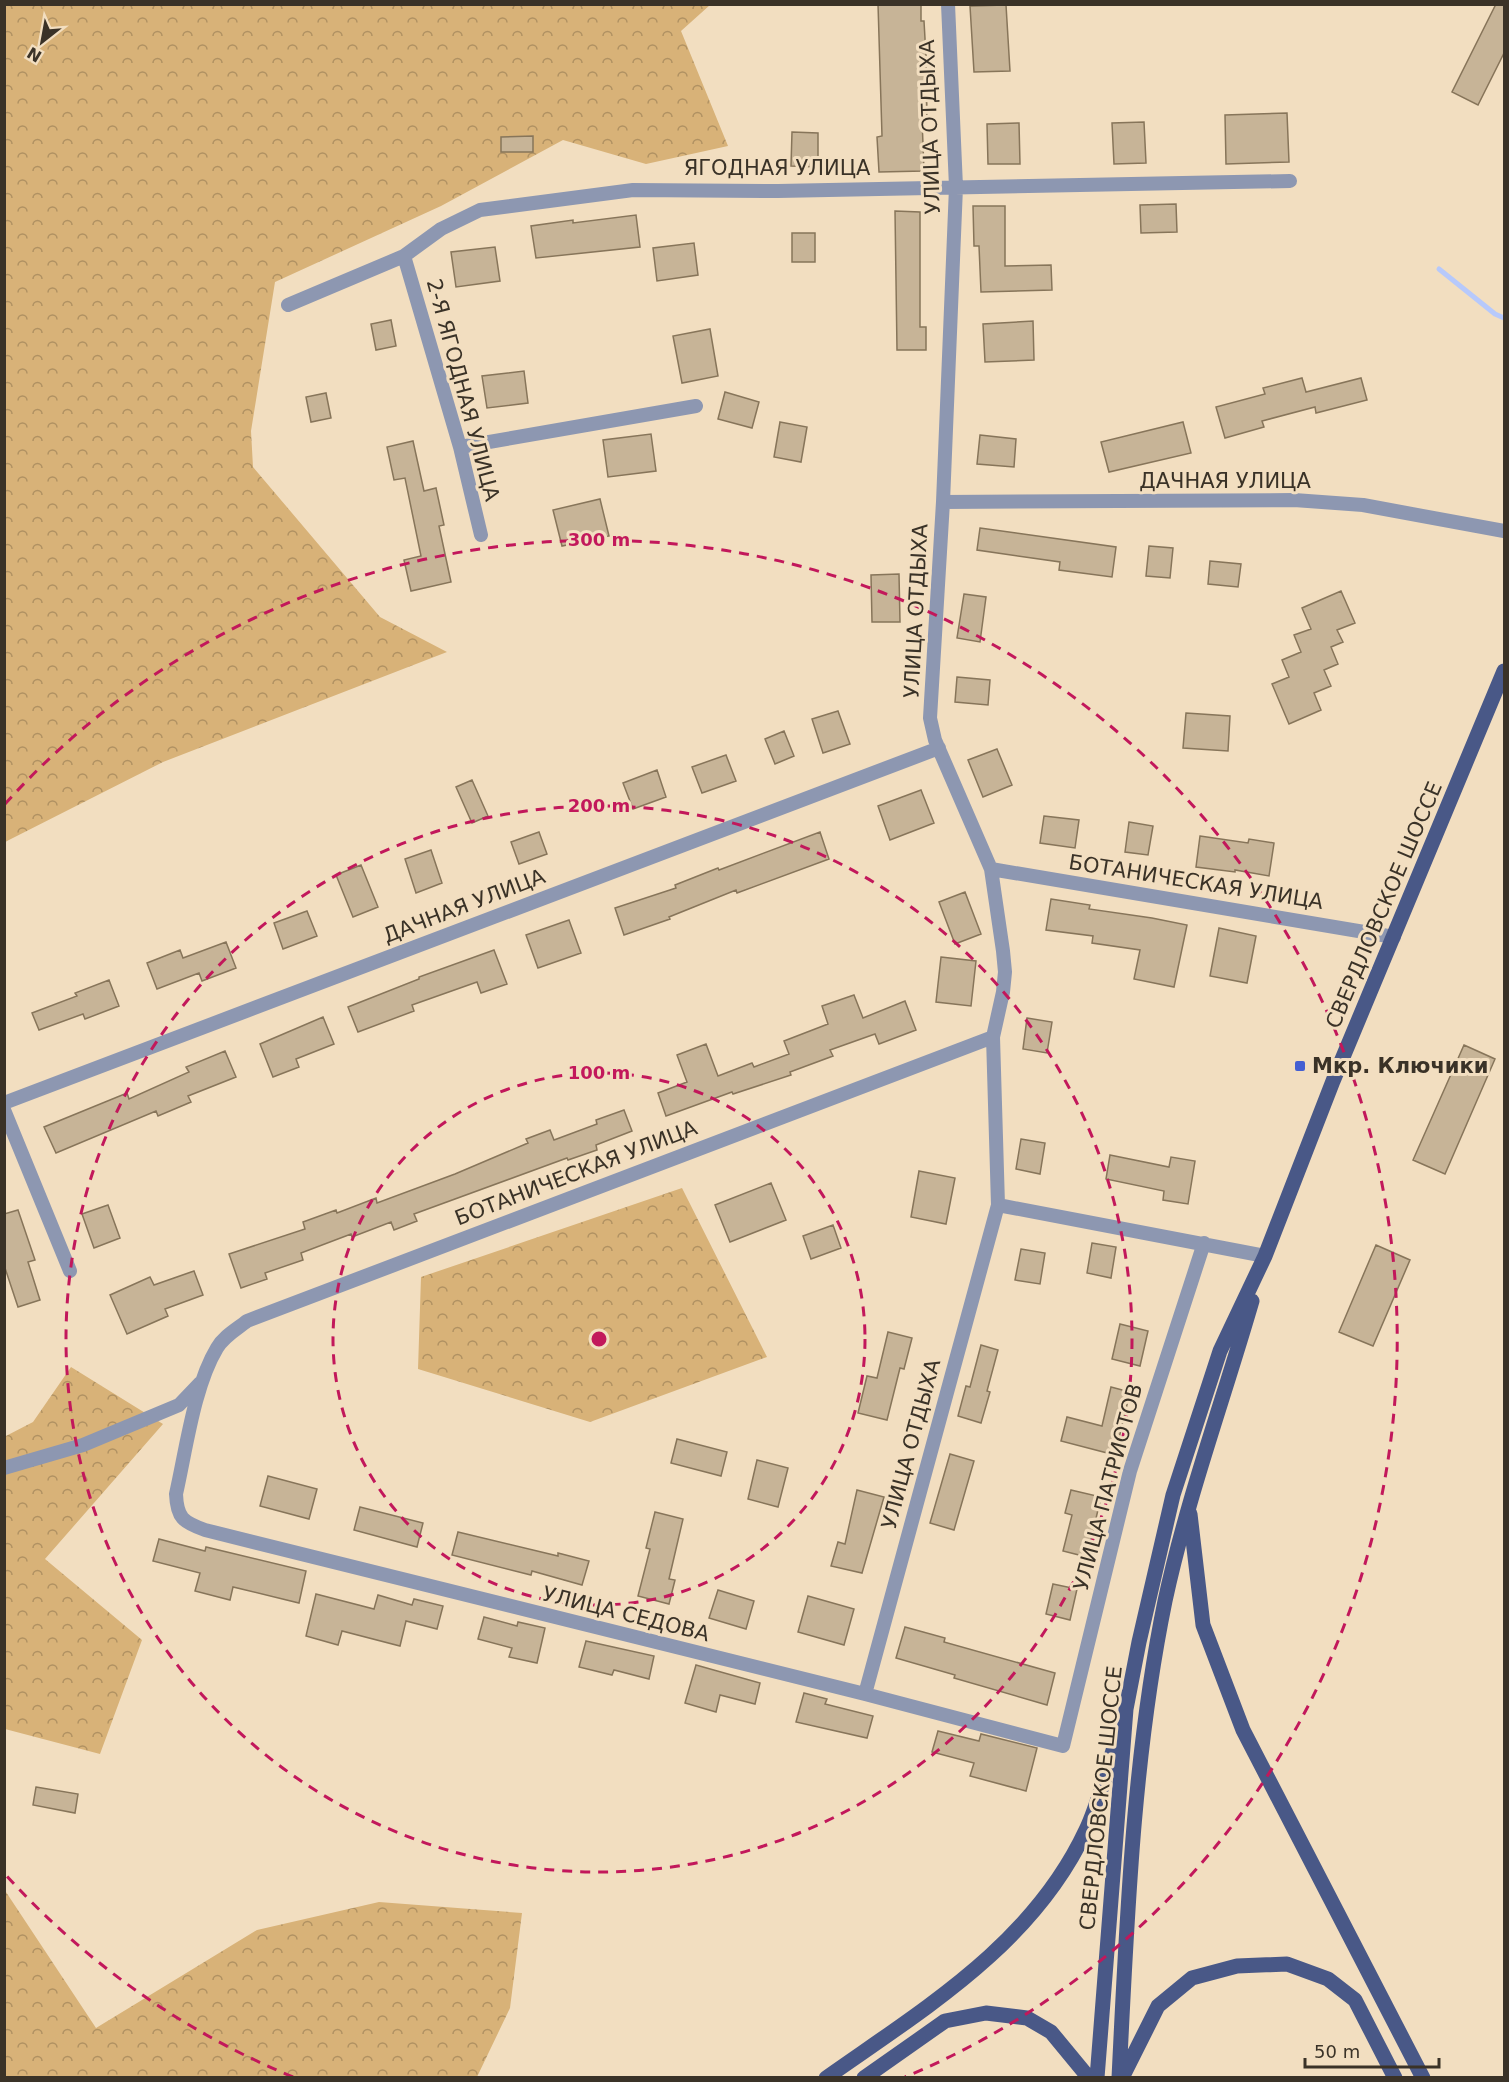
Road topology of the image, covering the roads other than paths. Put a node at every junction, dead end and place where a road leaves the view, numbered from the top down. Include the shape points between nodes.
1 (948, 4) edge
2 (1290, 181) dead end
3 (956, 187) junction
4 (404, 256) junction
5 (288, 305) dead end
6 (696, 406) dead end
7 (460, 447) junction
8 (943, 502) junction
9 (1504, 531) edge
10 (481, 536) dead end
11 (1504, 671) edge
12 (939, 748) junction
13 (991, 869) junction
14 (1394, 937) junction
15 (993, 1037) junction
16 (4, 1103) edge
17 (4, 1110) edge
18 (998, 1205) junction
19 (1204, 1243) junction
20 (1265, 1256) junction
21 (70, 1271) dead end
22 (201, 1381) junction
23 (4, 1468) edge
24 (1189, 1502) junction
25 (865, 1694) junction
26 (1126, 1710) junction
27 (1064, 1746) joint
28 (826, 2078) edge
29 (864, 2078) edge
30 (1089, 2078) edge
31 (1097, 2078) edge
32 (1121, 2078) edge
33 (1395, 2078) edge
34 (1423, 2078) edge

1 - 3 street, УЛИЦА ОТДЫХА
2 - 3 street, ЯГОДНАЯ УЛИЦА
3 - 4 street, ЯГОДНАЯ УЛИЦА via 633,190 480,210 441,230
3 - 8 street, УЛИЦА ОТДЫХА
4 - 5 street, ЯГОДНАЯ УЛИЦА
4 - 7 street, 2-Я ЯГОДНАЯ УЛИЦА
6 - 7 street
7 - 10 street, 2-Я ЯГОДНАЯ УЛИЦА
8 - 9 street, ДАЧНАЯ УЛИЦА via 1294,500 1363,505
8 - 12 street, УЛИЦА ОТДЫХА via 930,718
11 - 14 main road, СВЕРДЛОВСКОЕ ШОССЕ
12 - 13 street, УЛИЦА ОТДЫХА
12 - 16 street, ДАЧНАЯ УЛИЦА
13 - 14 street, БОТАНИЧЕСКАЯ УЛИЦА
13 - 15 street, УЛИЦА ОТДЫХА via 1005,972
14 - 20 main road, СВЕРДЛОВСКОЕ ШОССЕ
15 - 18 street, УЛИЦА ОТДЫХА
15 - 22 street, БОТАНИЧЕСКАЯ УЛИЦА via 248,1321 217,1347
17 - 21 street
18 - 19 street
18 - 25 street, УЛИЦА ОТДЫХА
19 - 20 street
19 - 27 street, УЛИЦА ПАТРИОТОВ via 1130,1471
20 - 24 main road, СВЕРДЛОВСКОЕ ШОССЕ
20 - 26 main road, СВЕРДЛОВСКОЕ ШОССЕ via 1220,1351 1173,1495
22 - 23 street via 179,1405 83,1445
22 - 25 street, УЛИЦА СЕДОВА via 176,1494 181,1517 190,1524
24 - 32 main road, СВЕРДЛОВСКОЕ ШОССЕ via 1150,1678 1142,1740 1127,1926
24 - 34 main road via 1203,1625 1243,1730
25 - 27 street, УЛИЦА СЕДОВА
26 - 28 main road via 1087,1829 1060,1876 1027,1920 989,1958
26 - 31 main road, СВЕРДЛОВСКОЕ ШОССЕ
29 - 30 main road via 945,2021 986,2013 1027,2018 1051,2032
32 - 33 main road via 1158,2006 1192,1978 1237,1966 1287,1964 1328,1979 1355,2000

